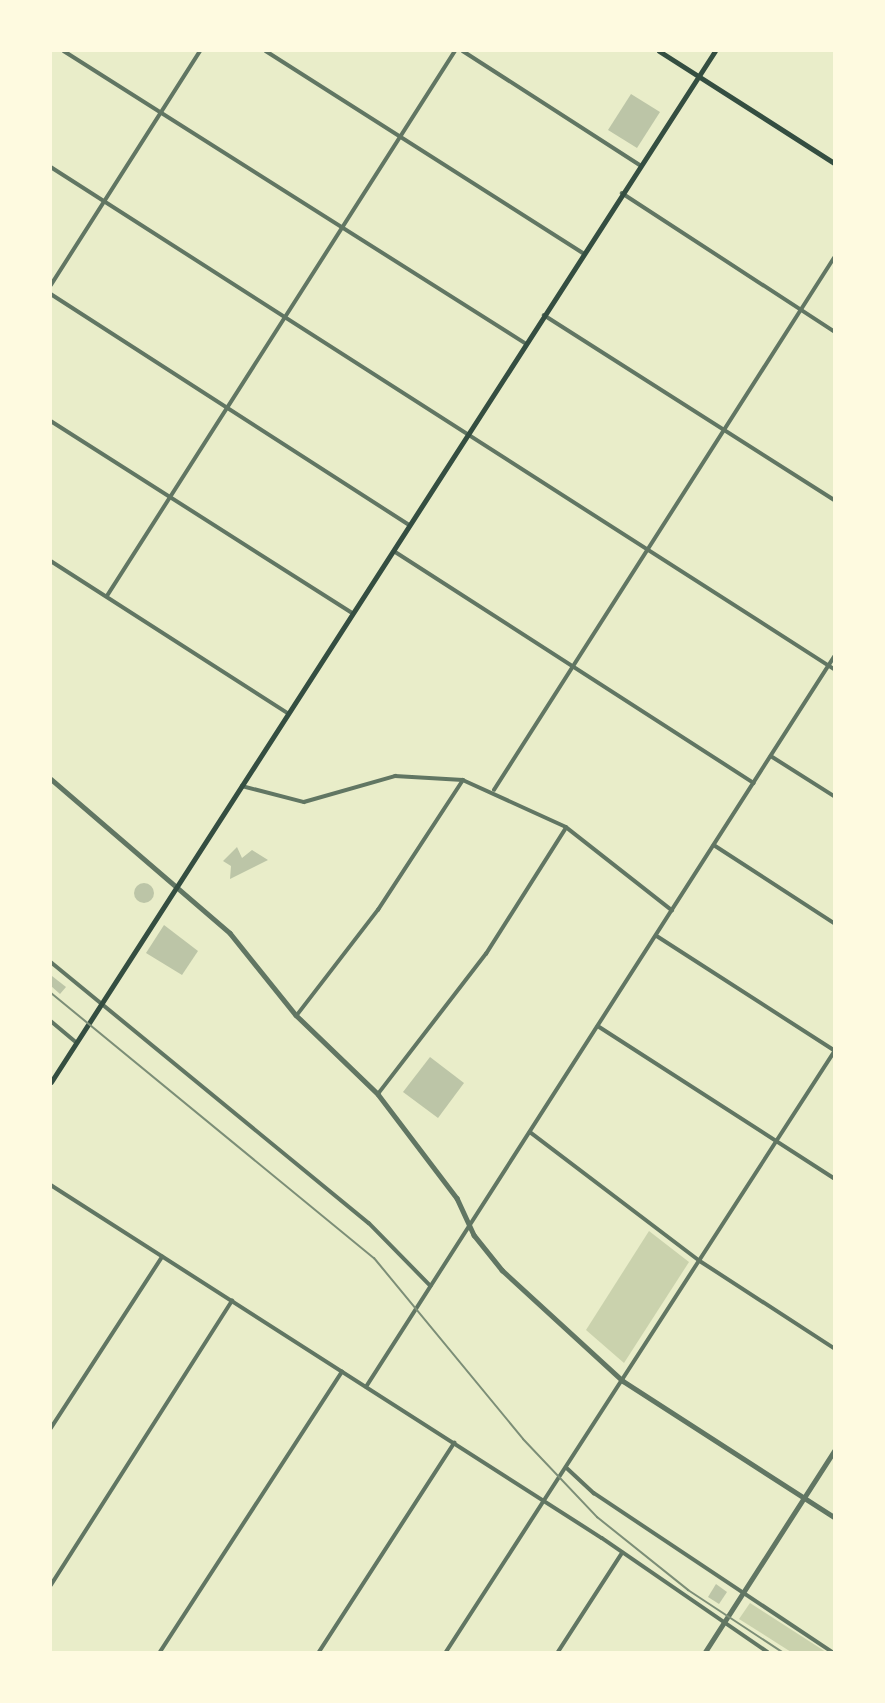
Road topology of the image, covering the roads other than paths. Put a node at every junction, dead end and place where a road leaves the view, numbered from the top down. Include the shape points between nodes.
1 (64, 51) edge
2 (200, 51) edge
3 (266, 51) edge
4 (455, 51) edge
5 (463, 51) edge
6 (660, 51) edge
7 (715, 51) edge
8 (698, 76) junction
9 (161, 112) junction
10 (401, 137) junction
11 (834, 163) edge
12 (640, 165) junction
13 (51, 167) edge
14 (622, 193) junction
15 (104, 201) junction
16 (344, 227) junction
17 (583, 254) junction
18 (834, 258) edge
19 (51, 285) edge
20 (51, 294) edge
21 (802, 310) junction
22 (544, 314) junction
23 (286, 317) junction
24 (834, 331) edge
25 (526, 344) junction
26 (227, 407) junction
27 (51, 421) edge
28 (724, 430) junction
29 (468, 433) junction
30 (170, 496) junction
31 (834, 500) edge
32 (409, 524) junction
33 (393, 550) junction
34 (648, 550) junction
35 (51, 561) edge
36 (107, 596) junction
37 (352, 613) junction
38 (834, 657) edge
39 (573, 666) junction
40 (829, 666) junction
41 (834, 669) edge
42 (288, 713) junction
43 (771, 756) junction
44 (51, 779) edge
45 (463, 780) junction
46 (754, 783) junction
47 (242, 786) junction
48 (494, 790) junction
49 (834, 796) edge
50 (566, 827) junction
51 (714, 845) junction
52 (176, 888) junction
53 (672, 910) junction
54 (834, 923) edge
55 (656, 935) junction
56 (51, 962) edge
57 (101, 1005) junction
58 (296, 1016) junction
59 (51, 1021) edge
60 (598, 1026) junction
61 (77, 1042) junction
62 (834, 1051) edge
63 (51, 1082) edge
64 (378, 1094) junction
65 (530, 1132) junction
66 (777, 1141) junction
67 (834, 1178) edge
68 (51, 1185) edge
69 (470, 1226) junction
70 (162, 1256) junction
71 (700, 1261) junction
72 (431, 1286) junction
73 (232, 1301) junction
74 (834, 1348) edge
75 (342, 1372) junction
76 (623, 1381) junction
77 (366, 1387) junction
78 (51, 1429) edge
79 (454, 1443) junction
80 (834, 1451) edge
81 (567, 1468) junction
82 (804, 1497) junction
83 (544, 1501) junction
84 (834, 1517) edge
85 (622, 1553) junction
86 (51, 1585) edge
87 (743, 1592) junction
88 (723, 1624) junction
89 (160, 1652) edge
90 (318, 1652) edge
91 (446, 1652) edge
92 (558, 1652) edge
93 (705, 1652) edge
94 (768, 1652) edge
95 (831, 1652) edge

1 - 9 street
2 - 9 street
3 - 10 street
4 - 10 street
5 - 12 street
6 - 8 main road
7 - 8 main road
8 - 11 main road
8 - 12 main road
9 - 15 street
9 - 16 street
10 - 16 street
10 - 17 street
12 - 14 main road
13 - 15 street
14 - 17 main road
14 - 21 street
15 - 19 street
15 - 23 street
16 - 23 street
16 - 25 street
17 - 22 main road
18 - 21 street
20 - 26 street
21 - 24 street
21 - 28 street
22 - 25 main road
22 - 28 street
23 - 26 street
23 - 29 street
25 - 29 main road
26 - 30 street
26 - 32 street
27 - 30 street
28 - 31 street
28 - 34 street
29 - 32 main road
29 - 34 street
30 - 36 street
30 - 37 street
32 - 33 main road
33 - 37 main road
33 - 39 street
34 - 39 street
34 - 40 street
35 - 36 street
36 - 42 street
37 - 42 main road
38 - 40 street
39 - 46 street
39 - 48 street
40 - 41 street
40 - 43 street
42 - 47 main road
43 - 46 street
43 - 49 street
44 - 52 street
45 - 47 street via 395,776 304,802
45 - 48 street
45 - 58 street via 385,901
46 - 51 street
47 - 52 main road
48 - 50 street
50 - 53 street
50 - 64 street via 486,954
51 - 53 street
51 - 54 street
52 - 57 main road
52 - 58 street via 230,933
53 - 55 street
55 - 60 street
55 - 62 street
56 - 57 street
57 - 61 main road
57 - 72 street via 369,1223
58 - 64 street
59 - 61 street
60 - 65 street
60 - 66 street
61 - 63 main road
62 - 66 street
64 - 69 street via 457,1198
65 - 69 street
65 - 71 street
66 - 67 street
66 - 71 street
68 - 70 street
69 - 72 street
69 - 76 street via 492,1261
70 - 73 street
70 - 78 street
71 - 74 street
71 - 76 street
72 - 77 street
73 - 75 street
73 - 86 street
75 - 77 street
75 - 89 street
76 - 81 street
76 - 82 street
77 - 79 street
79 - 83 street
79 - 90 street
80 - 82 street
81 - 83 street
81 - 87 street via 594,1493
82 - 84 street
82 - 87 street
83 - 85 street
83 - 91 street
85 - 88 street
85 - 92 street
87 - 88 street
87 - 95 street
88 - 93 street
88 - 94 street

